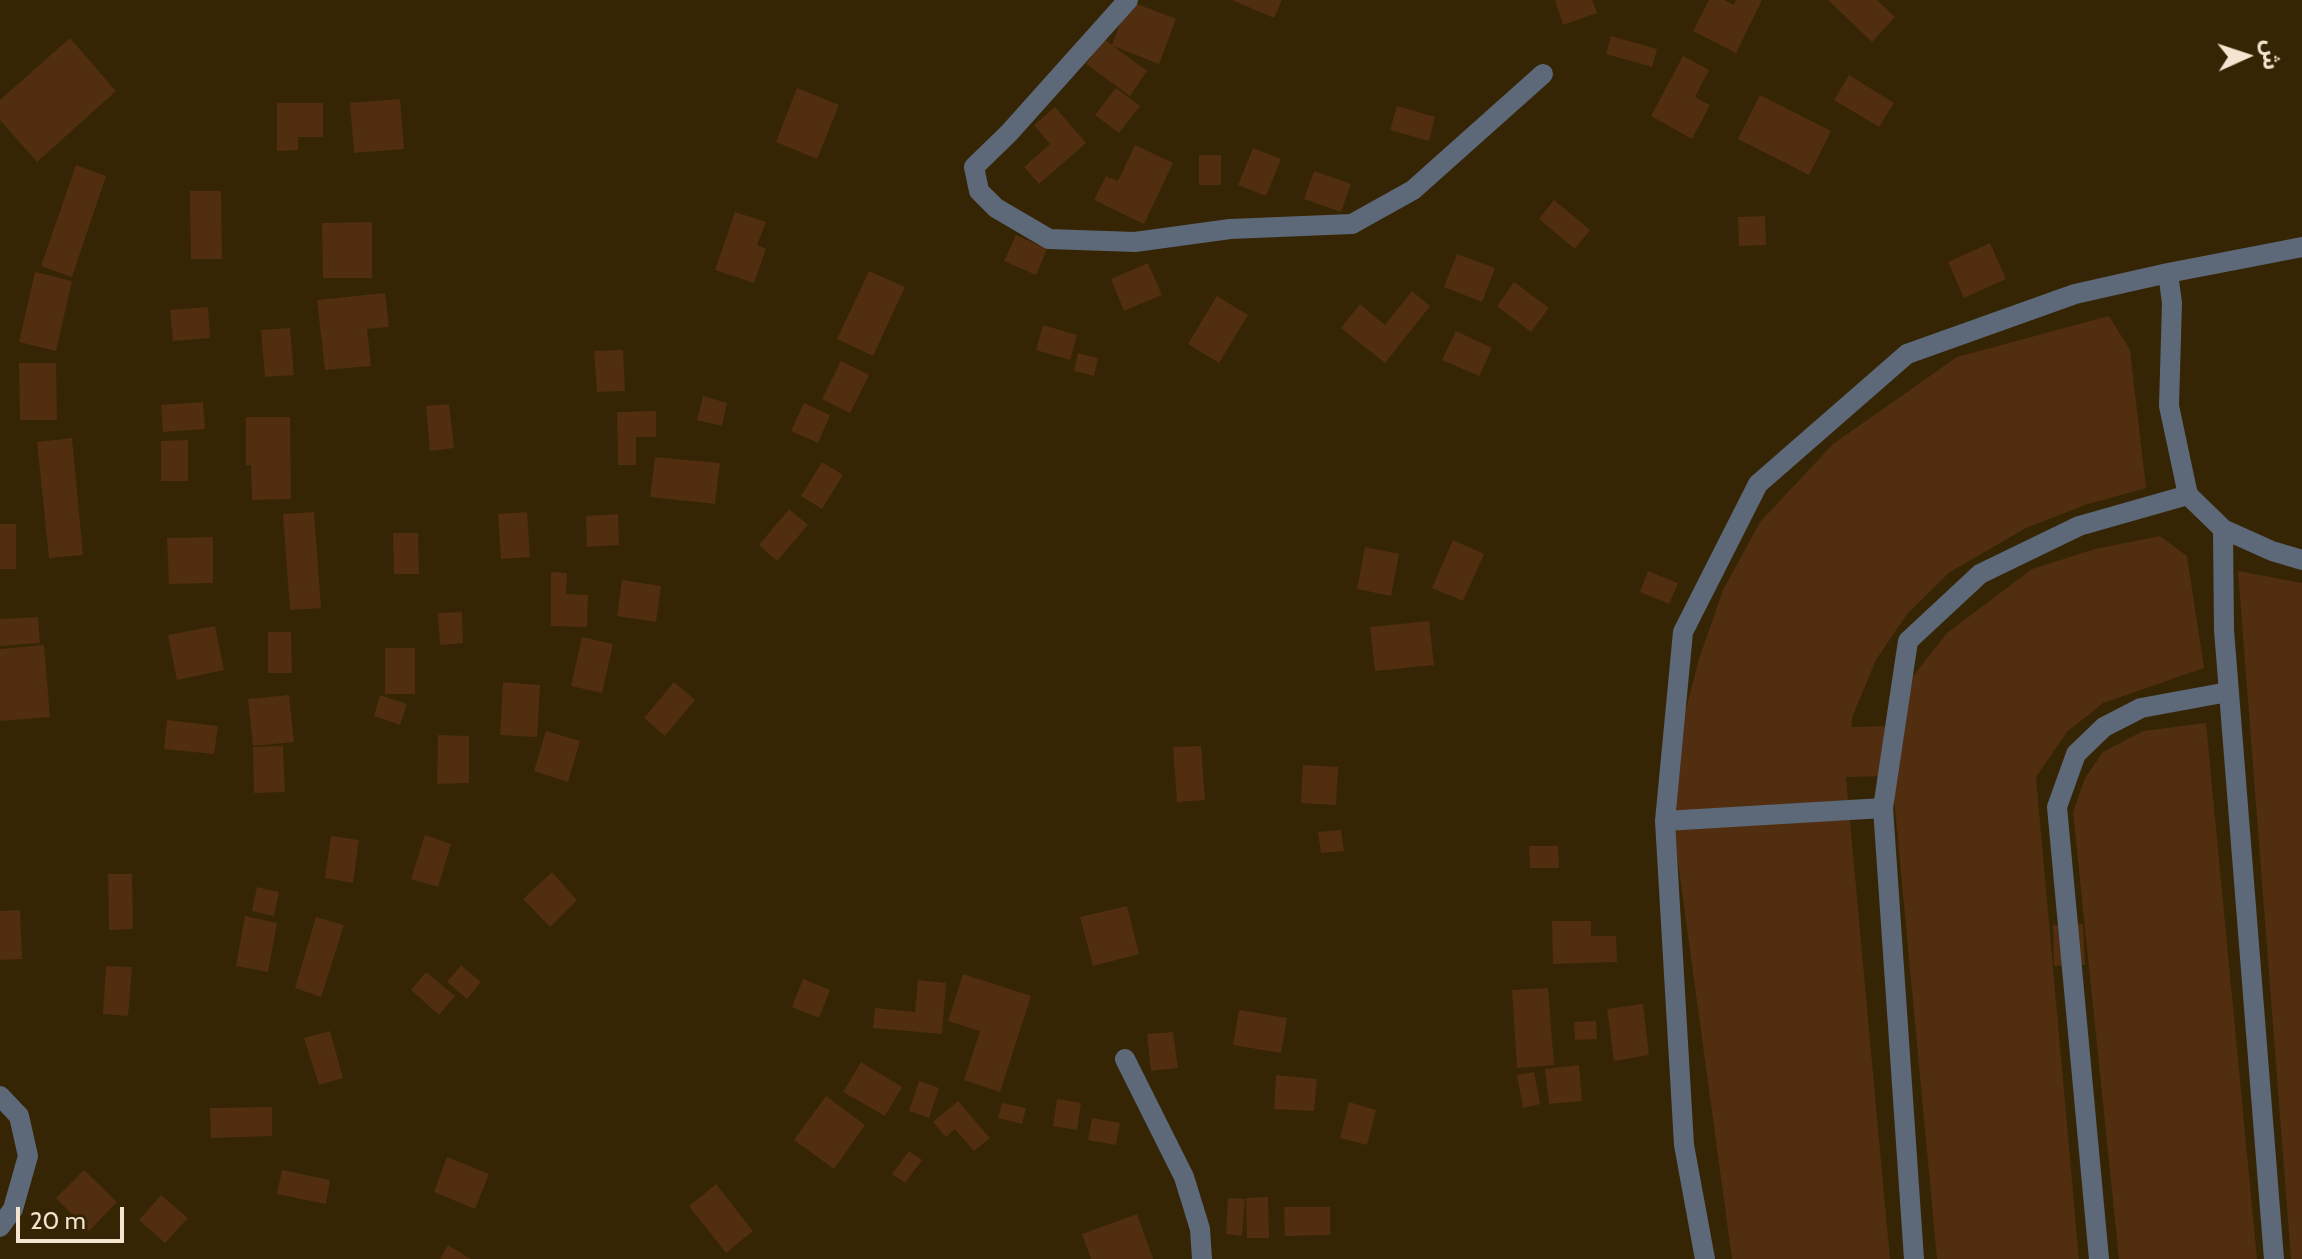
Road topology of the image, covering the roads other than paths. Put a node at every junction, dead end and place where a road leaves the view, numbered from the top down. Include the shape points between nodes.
1 (1128, 0) edge
2 (1543, 74) dead end
3 (2302, 247) edge
4 (2168, 273) junction
5 (2188, 495) junction
6 (2223, 529) junction
7 (2302, 560) edge
8 (2228, 692) junction
9 (1883, 808) junction
10 (1665, 821) junction
11 (1125, 1059) dead end
12 (0, 1096) edge
13 (0, 1227) edge
14 (1202, 1259) edge
15 (1705, 1259) edge
16 (1914, 1259) edge
17 (2099, 1259) edge
18 (2274, 1259) edge

1 - 2 street via 974,167 979,191 996,208 1049,239 1135,242 1230,229 1352,224 1413,190
3 - 4 street
4 - 5 street via 2169,406
4 - 10 street via 2075,294 1907,354 1758,484 1683,632
5 - 6 street
5 - 9 street via 2079,526 1980,574 1908,641
6 - 7 street
6 - 8 street
8 - 17 street via 2141,708 2104,727 2076,754 2057,807
8 - 18 street
9 - 10 street
9 - 16 street
10 - 15 street via 1684,1145
11 - 14 street via 1184,1177 1200,1229
12 - 13 street via 19,1116 28,1156 13,1209

